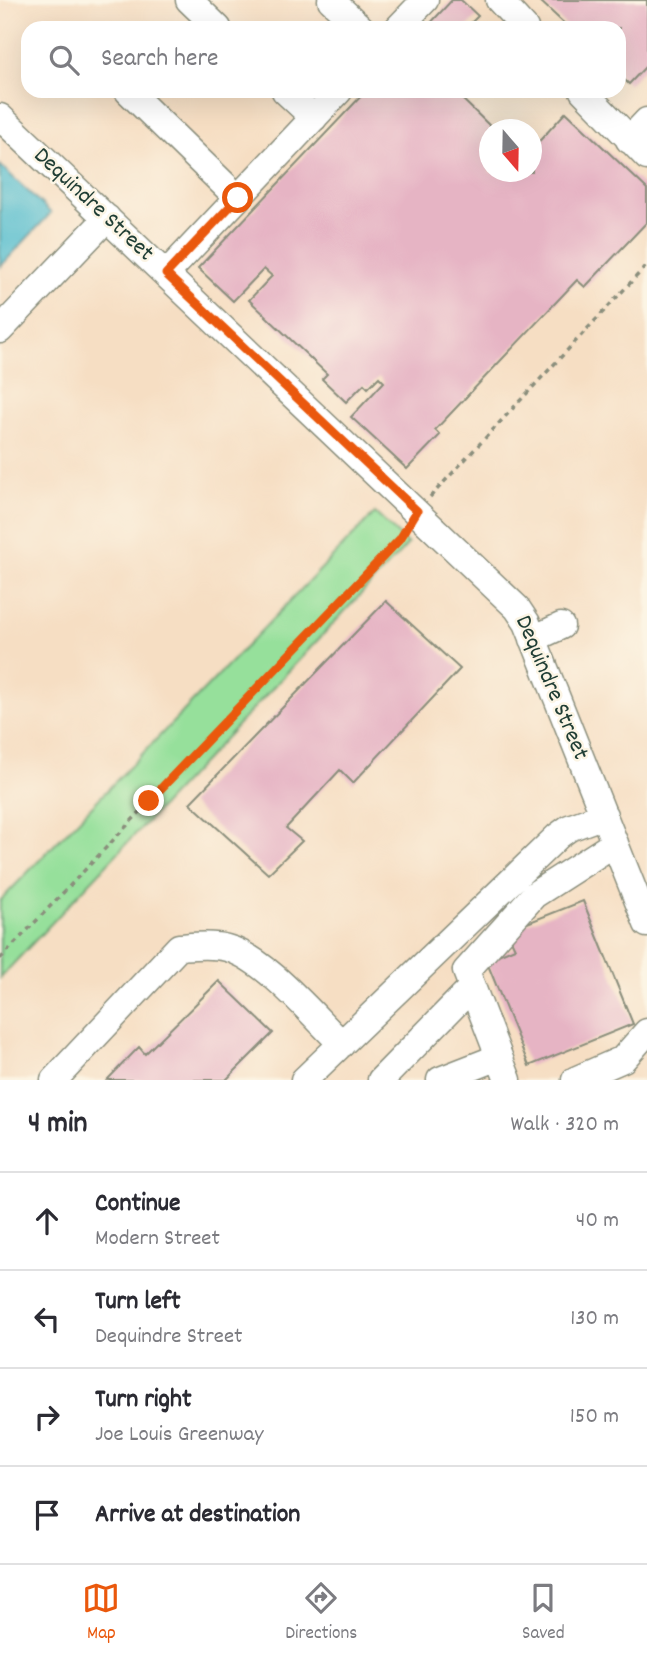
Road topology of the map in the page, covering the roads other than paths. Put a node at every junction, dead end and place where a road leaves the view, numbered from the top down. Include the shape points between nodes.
1 (189, 0) edge
2 (331, 0) edge
3 (425, 0) edge
4 (499, 0) edge
5 (211, 21) edge
6 (354, 21) edge
7 (405, 21) edge
8 (515, 21) edge
9 (135, 98) edge
10 (293, 98) edge
11 (333, 98) edge
12 (591, 98) edge
13 (0, 117) edge
14 (314, 118) junction
15 (641, 140) edge
16 (238, 198) junction
17 (107, 218) junction
18 (166, 274) junction
19 (0, 330) edge
20 (561, 626) dead end
21 (533, 639) junction
22 (604, 815) junction
23 (615, 843) junction
24 (647, 924) edge
25 (472, 987) junction
26 (647, 1032) edge
27 (342, 1044) junction
28 (504, 1068) edge
29 (54, 1080) edge
30 (304, 1080) edge
31 (381, 1080) edge
32 (440, 1080) edge
33 (575, 1080) edge

1 - 5 street
2 - 6 street
3 - 7 street
4 - 8 street
9 - 16 street
10 - 14 street
11 - 14 street
12 - 15 street
13 - 17 street, Dequindre Street
14 - 16 street
16 - 18 street
17 - 18 street, Dequindre Street
17 - 19 street
18 - 21 street, Dequindre Street via 508,597
20 - 21 street
21 - 22 street, Dequindre Street
22 - 23 street, Dequindre Street
22 - 27 street via 558,836
23 - 24 street, Dequindre Street
23 - 25 street via 534,895 466,971
25 - 28 street
25 - 31 street
26 - 33 street via 623,1059
27 - 29 street via 260,964 228,948 179,947
27 - 30 street
28 - 32 street

